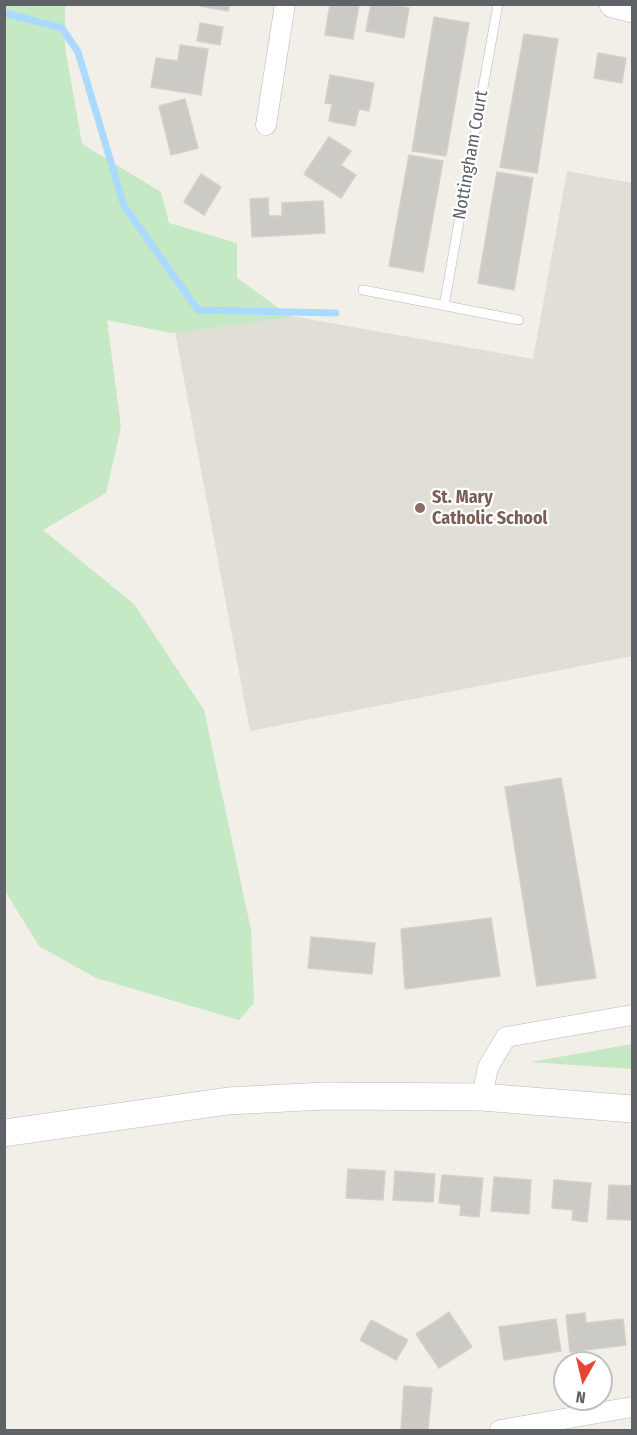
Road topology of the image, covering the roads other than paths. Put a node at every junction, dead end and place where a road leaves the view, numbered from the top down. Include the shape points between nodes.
1 (285, 4) edge
2 (498, 4) edge
3 (613, 4) edge
4 (633, 9) edge
5 (266, 125) dead end
6 (363, 290) dead end
7 (444, 306) junction
8 (519, 320) dead end
9 (633, 1015) edge
10 (482, 1097) junction
11 (633, 1109) edge
12 (4, 1133) edge
13 (633, 1407) edge
14 (500, 1431) edge

1 - 5 street
2 - 7 lane, Nottingham Court
3 - 4 main road
6 - 7 lane
7 - 8 lane
9 - 10 street via 506,1037 488,1067
10 - 11 main road
10 - 12 main road via 325,1096 228,1101
13 - 14 street

